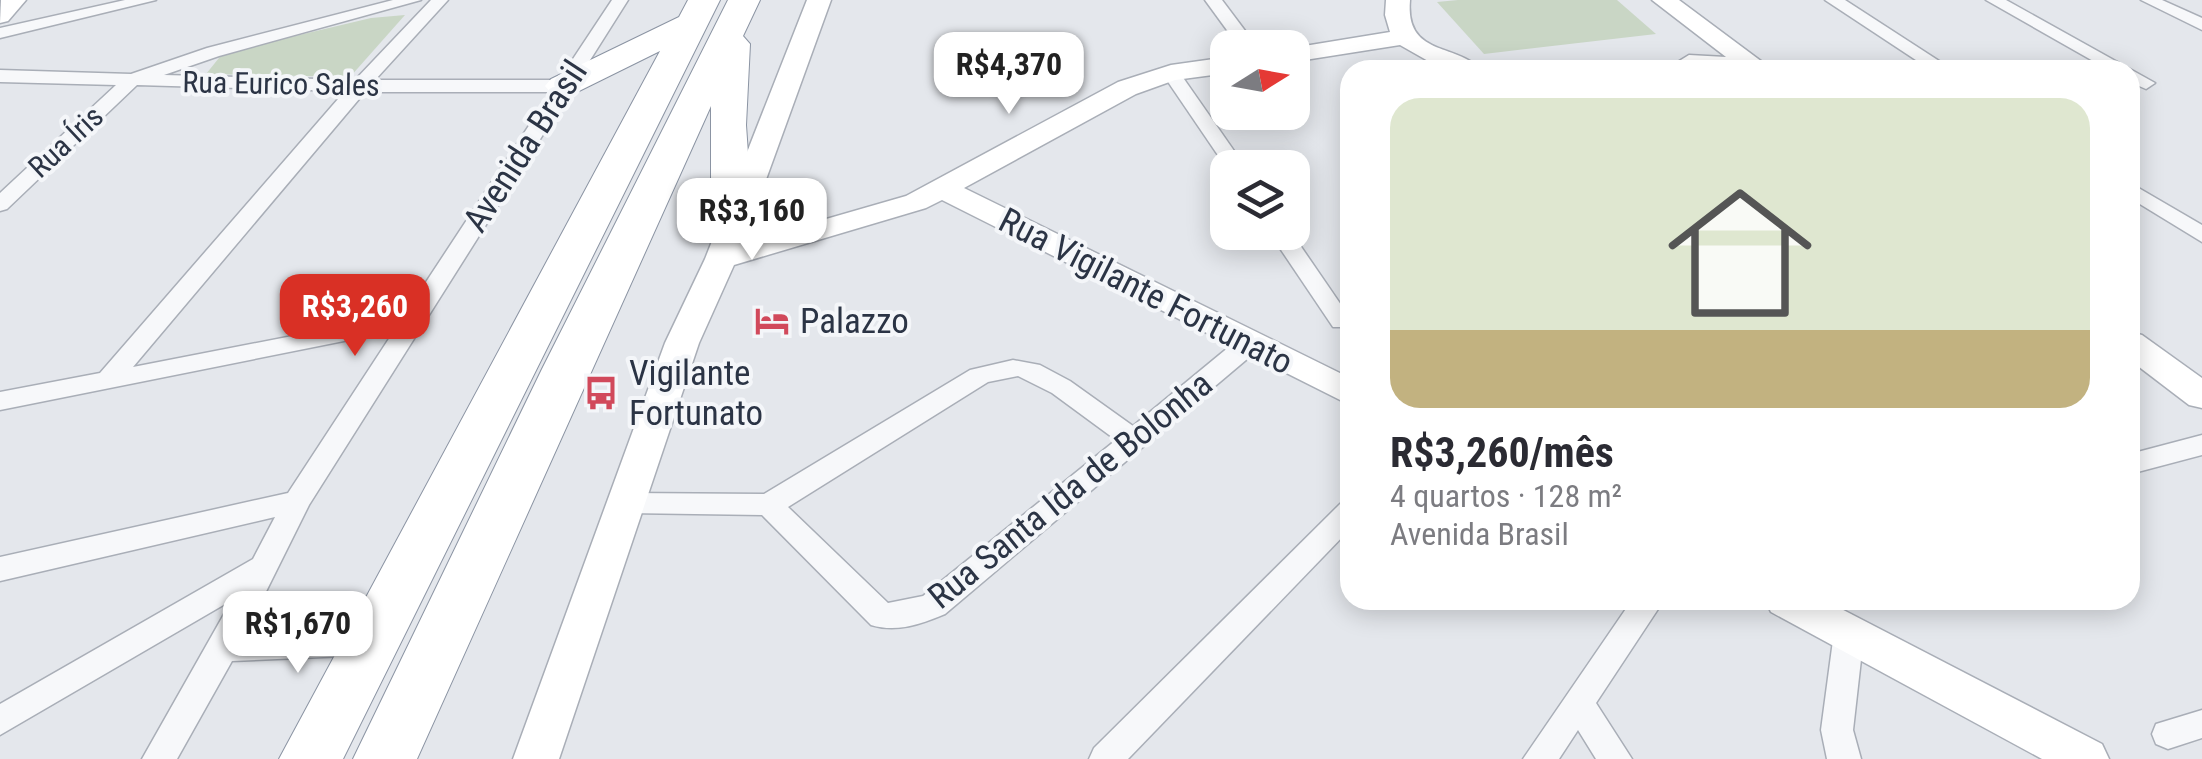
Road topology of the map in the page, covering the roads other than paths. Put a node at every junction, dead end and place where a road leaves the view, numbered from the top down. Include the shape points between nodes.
1 (14, 0) edge
2 (148, 0) edge
3 (413, 0) edge
4 (440, 0) edge
5 (620, 0) edge
6 (819, 0) edge
7 (1214, 0) edge
8 (1398, 0) edge
9 (1833, 0) edge
10 (1994, 0) edge
11 (2150, 0) edge
12 (1672, 1) edge
13 (720, 9) edge
14 (0, 16) edge
15 (2202, 25) edge
16 (1700, 27) junction
17 (1236, 30) edge
18 (0, 33) edge
19 (1403, 37) junction
20 (1310, 51) edge
21 (1440, 60) edge
22 (1686, 60) edge
23 (1747, 60) edge
24 (1928, 60) edge
25 (2104, 60) edge
26 (1210, 68) edge
27 (1172, 73) junction
28 (0, 76) edge
29 (132, 80) junction
30 (360, 86) junction
31 (563, 86) junction
32 (1224, 150) edge
33 (943, 190) junction
34 (2140, 196) edge
35 (0, 205) edge
36 (2202, 235) edge
37 (727, 242) junction
38 (1292, 250) edge
39 (412, 320) junction
40 (1340, 321) edge
41 (1250, 343) junction
42 (2140, 350) edge
43 (109, 378) junction
44 (1340, 388) edge
45 (2202, 396) edge
46 (0, 400) edge
47 (1133, 439) junction
48 (2202, 445) edge
49 (2140, 461) edge
50 (297, 500) junction
51 (627, 503) junction
52 (769, 505) junction
53 (1340, 521) edge
54 (263, 567) junction
55 (0, 569) edge
56 (1642, 610) edge
57 (1805, 610) edge
58 (1848, 632) junction
59 (370, 642) junction
60 (223, 648) junction
61 (1578, 702) junction
62 (0, 720) edge
63 (2202, 724) edge
64 (2168, 734) dead end
65 (159, 759) edge
66 (311, 759) edge
67 (385, 759) edge
68 (536, 759) edge
69 (1106, 759) edge
70 (1540, 759) edge
71 (1616, 759) edge
72 (1844, 759) edge
73 (2086, 759) edge

1 - 14 street
2 - 18 street
3 - 29 street
4 - 30 street
5 - 31 street, Avenida Brasil
6 - 37 street
7 - 17 street
8 - 19 street via 1394,14
9 - 24 street
10 - 25 street
11 - 15 street
12 - 16 street
13 - 31 highway
13 - 37 highway via 730,62
13 - 59 highway
13 - 67 highway via 566,368
16 - 22 street
16 - 23 street
19 - 20 street
19 - 21 street
26 - 27 street
27 - 32 street
27 - 33 street via 1093,103
28 - 29 street, Rua Eurico Sales
29 - 30 street, Rua Eurico Sales
29 - 35 street, Rua Íris
30 - 31 street, Rua Eurico Sales
30 - 43 street
31 - 39 street, Avenida Brasil
33 - 37 street via 805,233
33 - 41 street, Rua Vigilante Fortunato
34 - 36 street
37 - 51 street via 682,343
38 - 40 street
39 - 43 street
39 - 50 street, Avenida Brasil
41 - 44 street, Rua Vigilante Fortunato
41 - 47 street, Rua Santa Ida de Bolonha
42 - 45 street
43 - 46 street
47 - 52 street via 1030,371 997,370
47 - 52 street, Rua Santa Ida de Bolonha via 934,606 914,614 882,616
48 - 49 street
50 - 54 street, Avenida Brasil
50 - 55 street
51 - 52 street
51 - 68 street
53 - 69 street
54 - 60 street, Avenida Brasil
54 - 62 street
56 - 61 street
57 - 58 street
58 - 72 street via 1837,730
58 - 73 street
59 - 60 street
59 - 66 highway
60 - 65 street, Avenida Brasil
61 - 70 street
61 - 71 street
63 - 64 street

